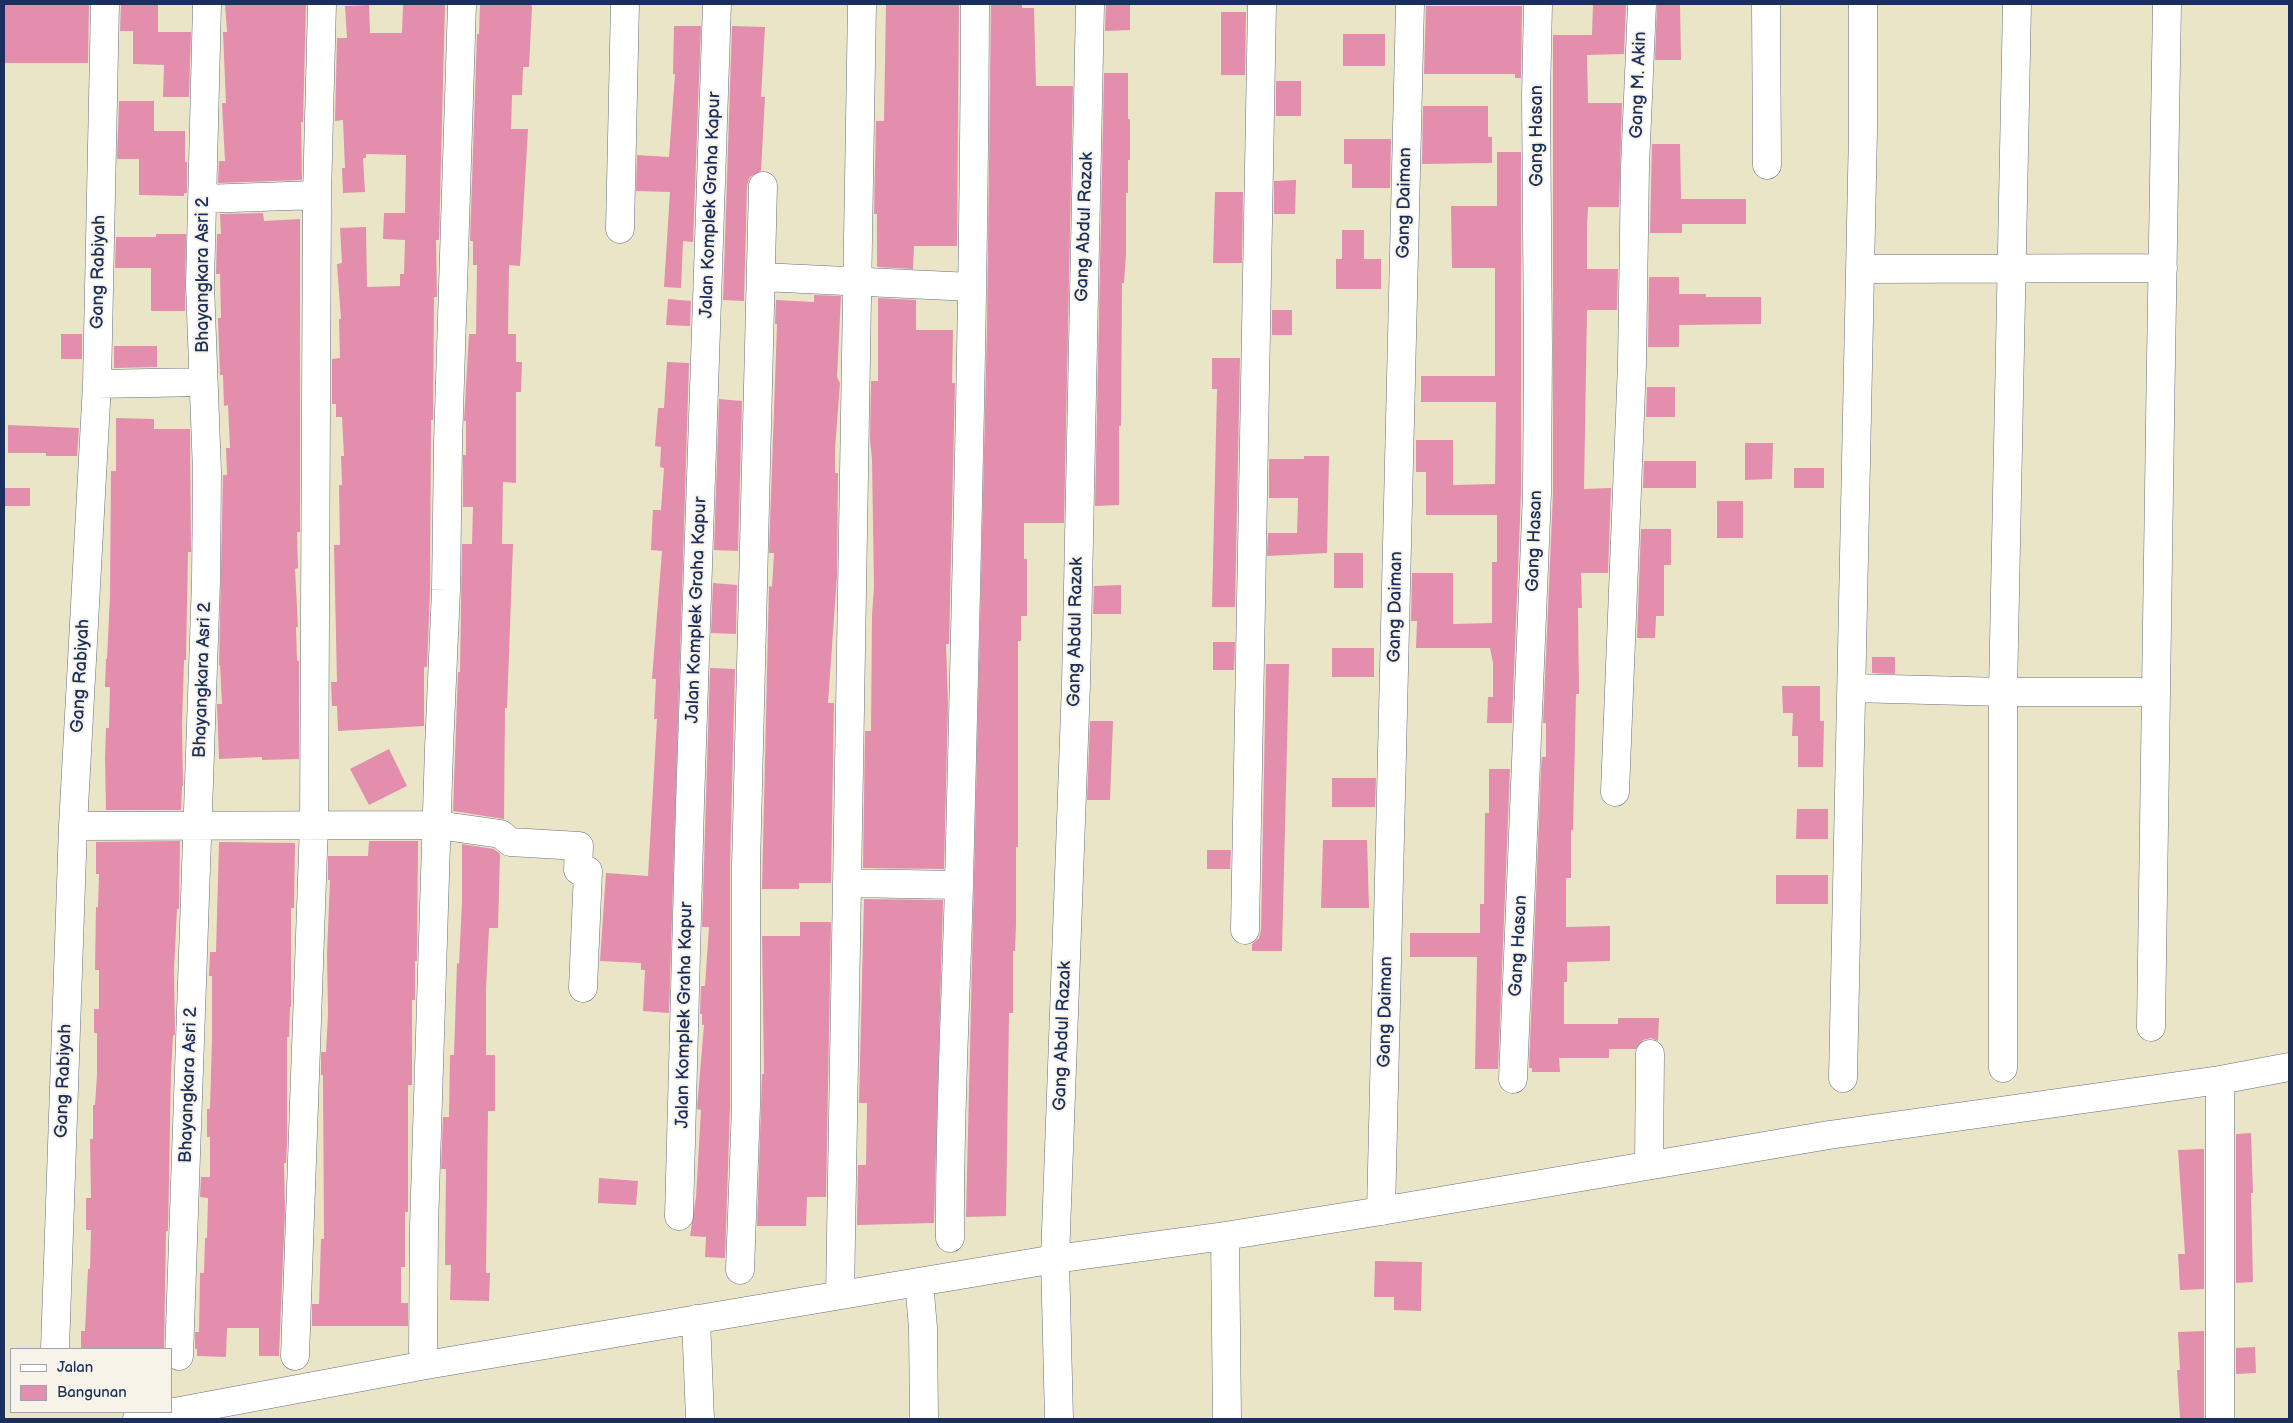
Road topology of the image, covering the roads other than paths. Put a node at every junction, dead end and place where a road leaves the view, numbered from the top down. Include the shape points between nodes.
1 (105, 4) edge
2 (207, 4) edge
3 (322, 4) edge
4 (462, 4) edge
5 (625, 4) edge
6 (717, 4) edge
7 (862, 4) edge
8 (975, 4) edge
9 (1090, 4) edge
10 (1262, 4) edge
11 (1410, 4) edge
12 (1538, 4) edge
13 (1642, 4) edge
14 (1766, 4) edge
15 (1863, 4) edge
16 (2017, 4) edge
17 (2167, 4) edge
18 (1767, 165) dead end
19 (763, 186) dead end
20 (317, 195) junction
21 (203, 199) junction
22 (620, 229) dead end
23 (2163, 268) junction
24 (1860, 269) junction
25 (2011, 269) junction
26 (762, 277) junction
27 (856, 283) junction
28 (971, 287) junction
29 (203, 382) junction
30 (97, 384) junction
31 (1852, 688) junction
32 (2004, 692) junction
33 (2154, 692) junction
34 (1615, 792) dead end
35 (314, 824) junction
36 (437, 825) junction
37 (73, 826) junction
38 (197, 826) junction
39 (847, 883) junction
40 (959, 885) junction
41 (1245, 930) dead end
42 (583, 988) dead end
43 (2151, 1027) dead end
44 (1650, 1054) dead end
45 (2289, 1067) edge
46 (2003, 1068) dead end
47 (1843, 1078) dead end
48 (1513, 1079) dead end
49 (2220, 1080) junction
50 (1649, 1166) junction
51 (1381, 1211) junction
52 (679, 1216) dead end
53 (1225, 1236) junction
54 (950, 1238) dead end
55 (1055, 1259) junction
56 (740, 1270) dead end
57 (919, 1282) junction
58 (840, 1295) junction
59 (696, 1319) junction
60 (55, 1348) edge
61 (423, 1350) dead end
62 (179, 1356) dead end
63 (295, 1356) dead end
64 (142, 1419) edge
65 (700, 1419) edge
66 (924, 1419) edge
67 (1059, 1419) edge
68 (1227, 1419) edge
69 (2220, 1419) edge

1 - 30 street, Gang Rabiyah
2 - 21 street, Bhayangkara Asri 2
3 - 20 street
4 - 36 street
5 - 22 street
6 - 52 street, Jalan Komplek Graha Kapur
7 - 27 street
8 - 28 street
9 - 55 street, Gang Abdul Razak via 1076,684
10 - 41 street
11 - 51 street, Gang Daiman
12 - 48 street, Gang Hasan via 1537,493
13 - 34 street, Gang M. Akin via 1632,373
14 - 18 street
15 - 24 street
16 - 25 street
17 - 23 street
19 - 26 street
20 - 21 street
20 - 35 street
21 - 29 street, Bhayangkara Asri 2 via 200,285
23 - 25 street
23 - 33 street
24 - 25 street
24 - 31 street
25 - 32 street
26 - 27 street
26 - 56 street via 746,866 746,1106
27 - 28 street
27 - 39 street
28 - 40 street
29 - 30 street
29 - 38 street, Bhayangkara Asri 2 via 207,472 206,581
30 - 37 street, Gang Rabiyah
31 - 32 street
31 - 47 street
32 - 33 street
32 - 46 street
33 - 43 street
35 - 36 street
35 - 38 street
35 - 63 street
36 - 42 street via 501,834 510,842 579,846 578,870 588,871
36 - 61 street
37 - 38 street
37 - 60 street, Gang Rabiyah
38 - 62 street, Bhayangkara Asri 2
39 - 40 street
39 - 58 street
40 - 54 street
44 - 50 street
45 - 49 street
49 - 50 street via 1829,1135
49 - 69 street
50 - 51 street
51 - 53 street
53 - 55 street
53 - 68 street
55 - 57 street
55 - 67 street, Gang Abdul Razak
57 - 58 street
57 - 66 street
58 - 59 street
59 - 64 street via 426,1364
59 - 65 street

